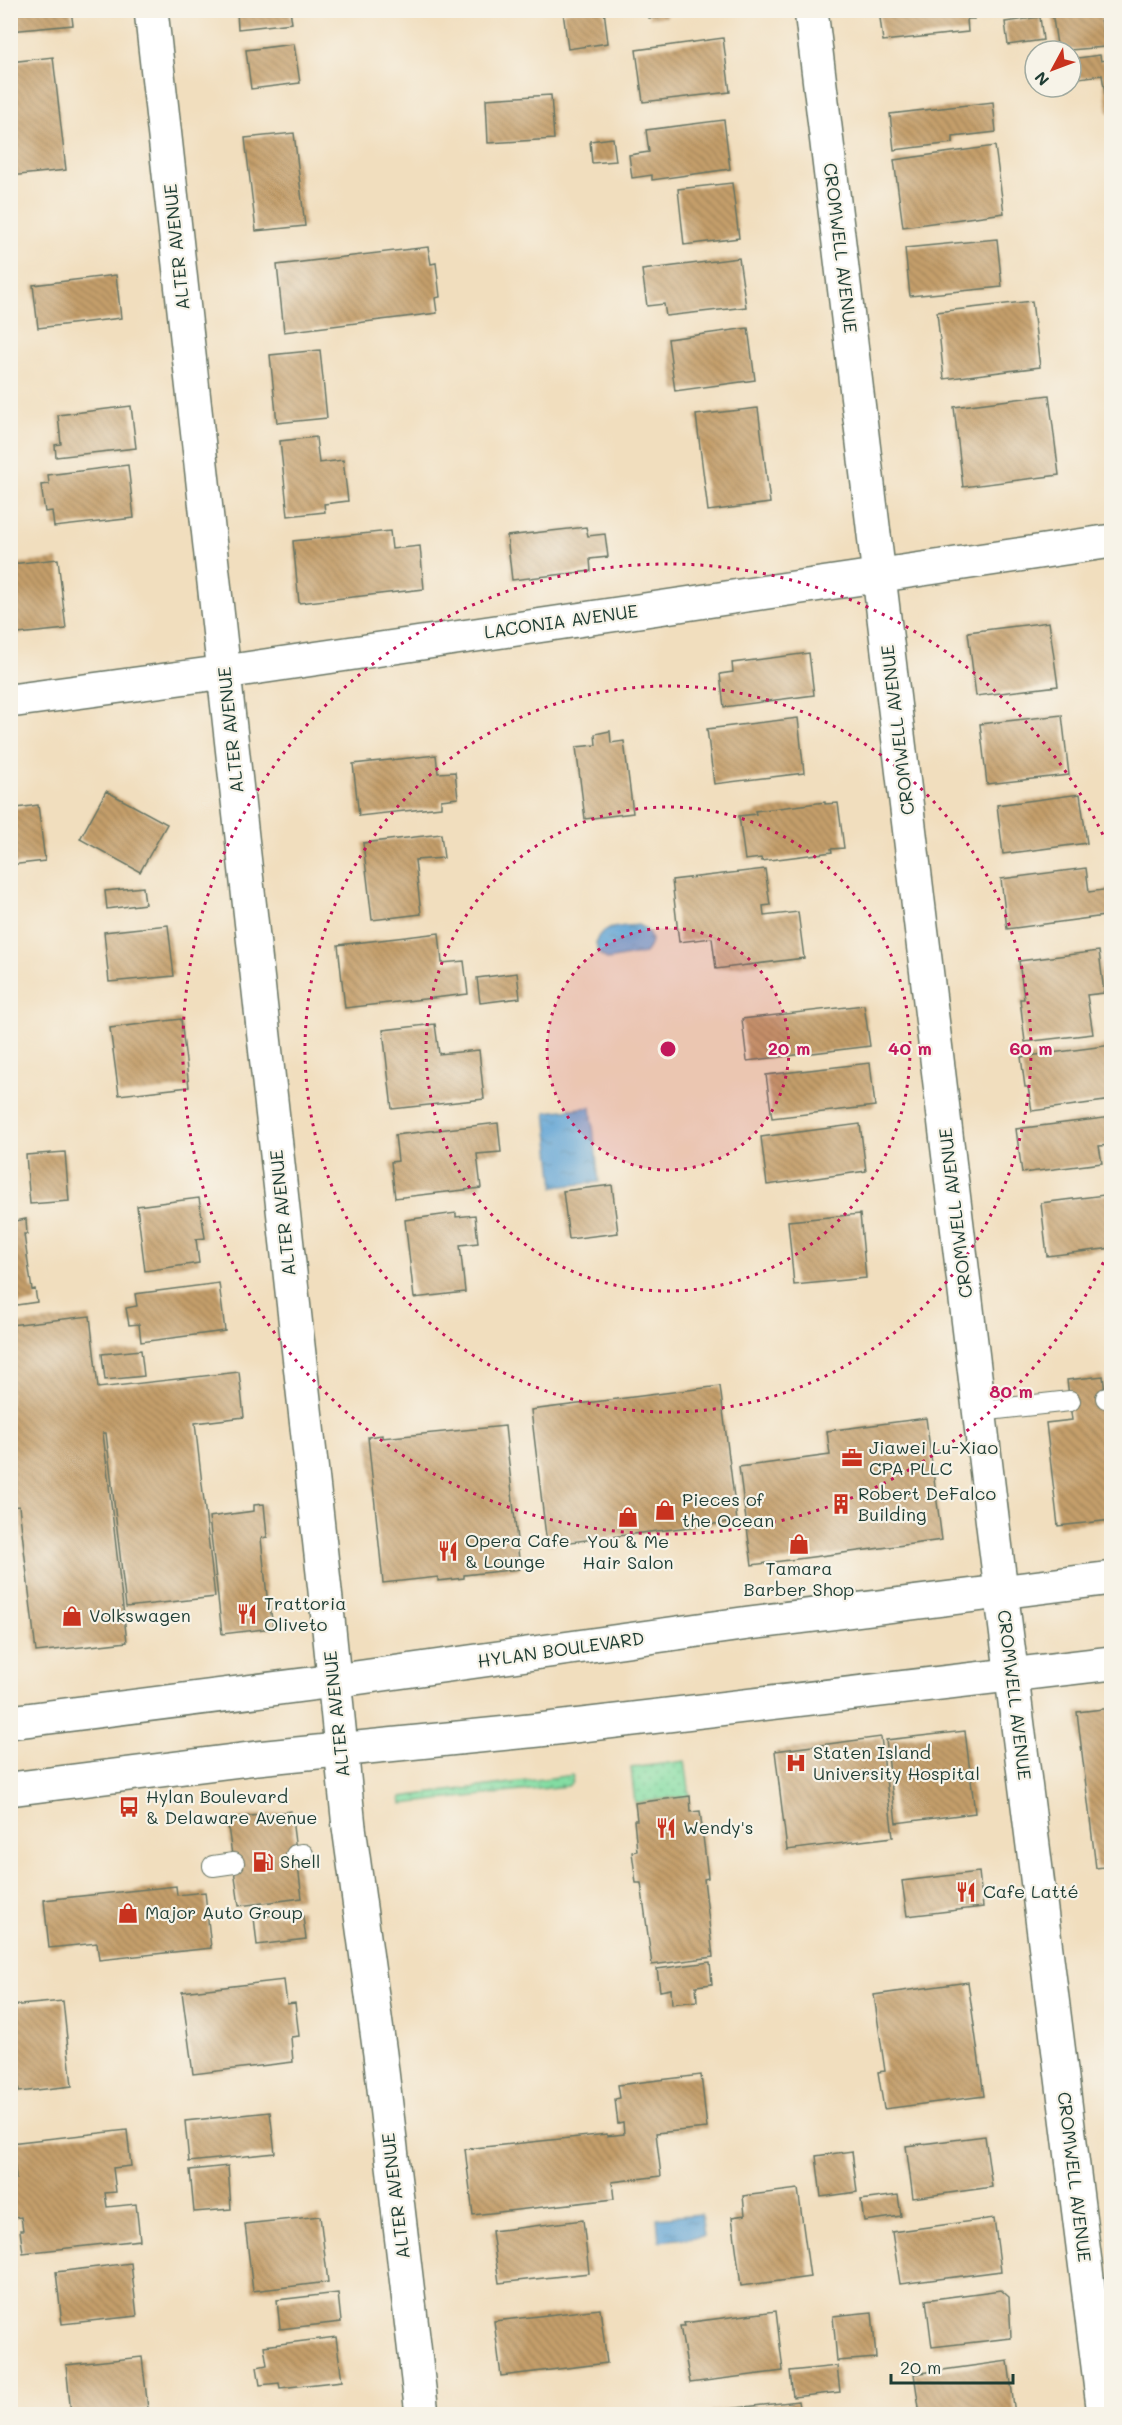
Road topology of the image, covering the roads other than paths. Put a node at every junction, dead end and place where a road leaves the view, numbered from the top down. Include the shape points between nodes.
1 (151, 10) edge
2 (811, 10) edge
3 (1112, 541) edge
4 (880, 575) junction
5 (225, 672) junction
6 (10, 701) edge
7 (1070, 1401) dead end
8 (980, 1411) junction
9 (1112, 1578) edge
10 (1001, 1592) junction
11 (1112, 1663) edge
12 (1011, 1676) junction
13 (334, 1681) junction
14 (10, 1722) edge
15 (340, 1750) junction
16 (10, 1789) edge
17 (234, 1863) dead end
18 (213, 1866) dead end
19 (422, 2415) edge
20 (1104, 2415) edge

1 - 5 street, ALTER AVENUE
2 - 4 street, CROMWELL AVENUE
3 - 4 street, LACONIA AVENUE
4 - 5 street, LACONIA AVENUE
4 - 8 street, CROMWELL AVENUE
5 - 6 street, LACONIA AVENUE
5 - 13 street, ALTER AVENUE
7 - 8 lane
8 - 10 street, CROMWELL AVENUE
9 - 10 street, HYLAN BOULEVARD
10 - 12 street, CROMWELL AVENUE
10 - 13 street, HYLAN BOULEVARD
11 - 12 street
12 - 15 street
12 - 20 street, CROMWELL AVENUE
13 - 14 street, HYLAN BOULEVARD
13 - 15 street, ALTER AVENUE
15 - 16 street
15 - 19 street, ALTER AVENUE
17 - 18 lane

